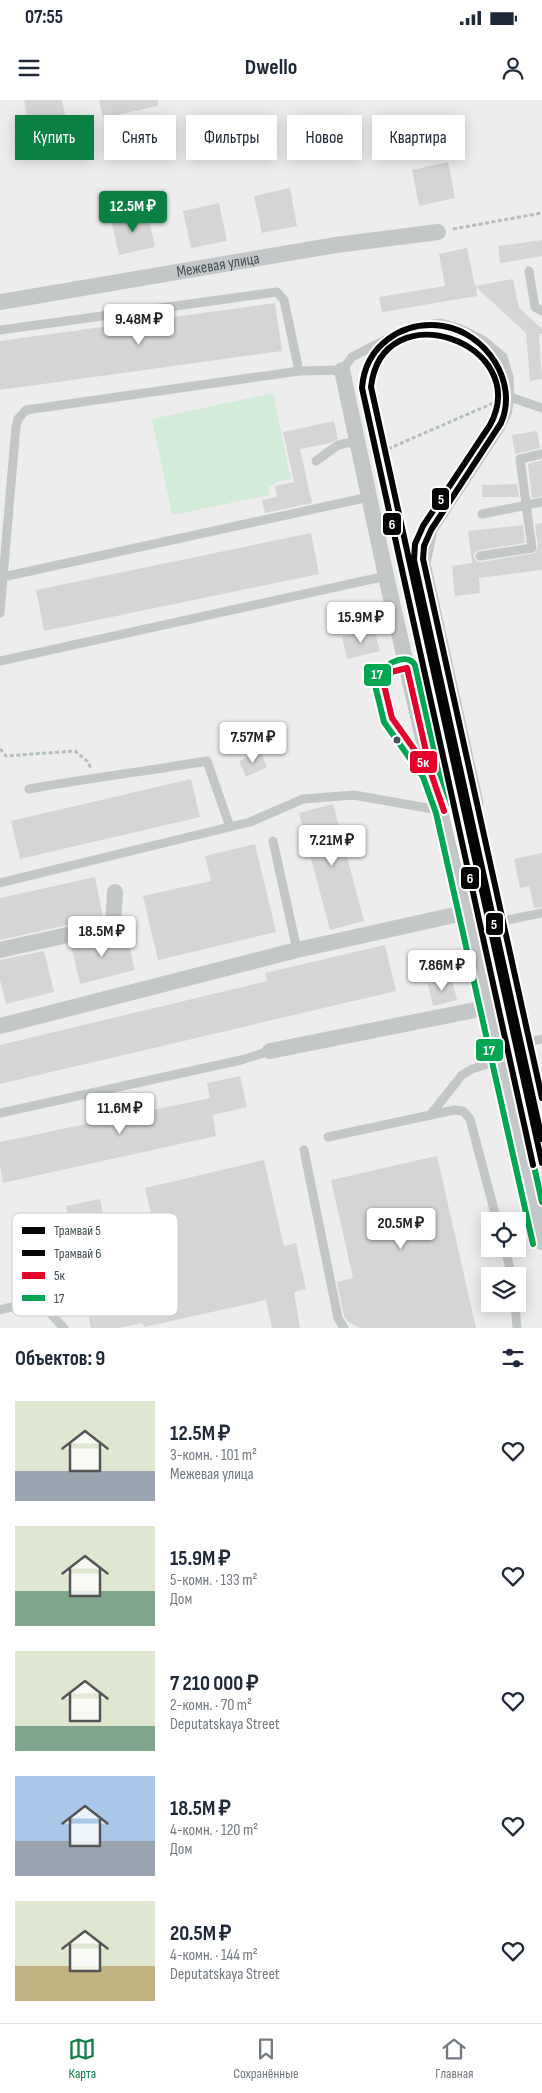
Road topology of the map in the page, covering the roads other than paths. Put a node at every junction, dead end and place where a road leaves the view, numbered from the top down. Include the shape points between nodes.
1 (438, 232) road end
2 (530, 271) dead end
3 (0, 302) edge
4 (542, 311) edge
5 (0, 330) edge
6 (342, 370) junction
7 (300, 371) junction
8 (510, 396) junction
9 (542, 408) edge
10 (362, 446) junction
11 (542, 454) edge
12 (316, 461) dead end
13 (369, 497) junction
14 (542, 502) edge
15 (526, 504) junction
16 (482, 514) dead end
17 (537, 547) edge
18 (480, 556) dead end
19 (3, 576) junction
20 (386, 576) junction
21 (0, 613) edge
22 (0, 661) edge
23 (407, 668) junction
24 (432, 773) junction
25 (29, 789) dead end
26 (444, 810) junction
27 (230, 827) junction
28 (273, 841) dead end
29 (0, 883) edge
30 (115, 892) dead end
31 (542, 912) edge
32 (470, 919) junction
33 (0, 950) edge
34 (297, 950) junction
35 (490, 1007) junction
36 (0, 1026) edge
37 (542, 1040) edge
38 (270, 1051) joint
39 (500, 1054) junction
40 (0, 1113) edge
41 (432, 1114) junction
42 (328, 1138) dead end
43 (304, 1150) dead end
44 (495, 1212) edge
45 (542, 1242) edge
46 (516, 1312) edge
47 (53, 1316) edge
48 (64, 1328) edge
49 (344, 1328) edge
50 (517, 1328) edge

1 - 3 street, Межевая улица via 336,245
2 - 4 lane via 535,307
5 - 7 lane via 277,292 284,300
6 - 7 lane
6 - 8 lane via 352,357 410,327 441,323 483,340 503,357
6 - 10 street
7 - 19 lane via 26,410 16,426
8 - 9 lane
8 - 26 lane via 499,430 433,530 426,563 479,803
10 - 12 lane via 338,445
10 - 13 street
11 - 15 lane via 520,459
13 - 19 lane
13 - 20 street
14 - 15 lane
15 - 16 lane
15 - 17 lane
17 - 18 lane
19 - 21 lane
20 - 22 lane
20 - 23 street
23 - 24 street
23 - 24 lane via 391,672 383,681 392,718
24 - 26 street
25 - 27 lane via 207,761
26 - 27 lane via 354,795 337,796 303,800
26 - 32 street
27 - 29 lane
28 - 34 lane
30 - 33 street via 113,924
31 - 32 lane
32 - 34 street
32 - 35 street
34 - 36 street
35 - 38 street
35 - 39 street
37 - 39 lane
38 - 40 lane
39 - 41 lane via 462,1075
39 - 45 street
41 - 42 lane
41 - 44 lane via 463,1111 470,1119
43 - 49 lane via 338,1318
46 - 50 lane
47 - 48 lane

